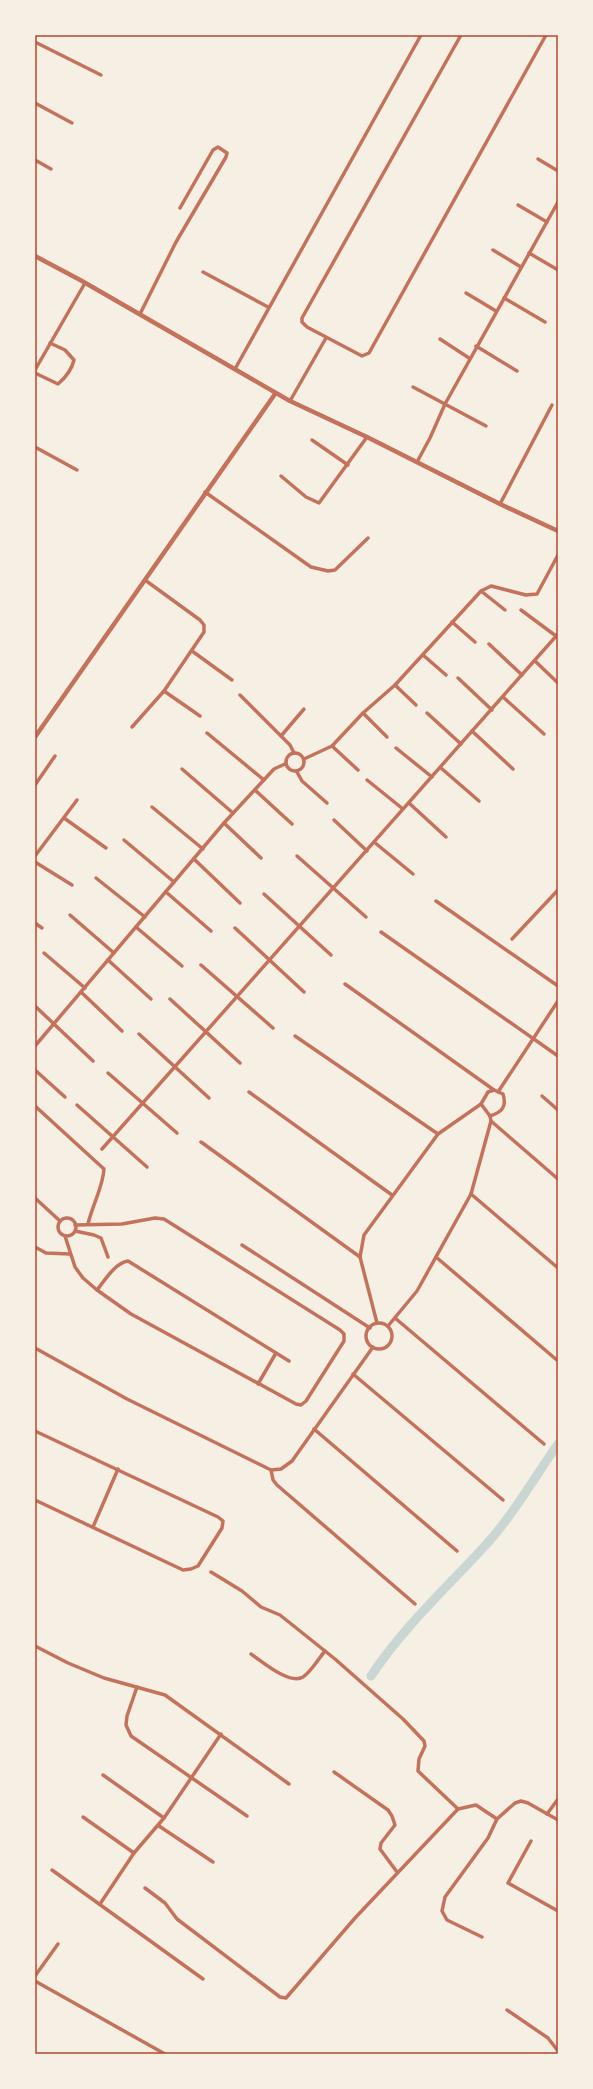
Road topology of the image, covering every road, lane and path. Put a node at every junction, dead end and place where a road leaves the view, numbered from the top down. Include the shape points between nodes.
1 (421, 35) edge
2 (461, 35) edge
3 (546, 35) edge
4 (35, 42) edge
5 (101, 75) dead end
6 (35, 103) edge
7 (72, 123) dead end
8 (538, 159) dead end
9 (35, 160) edge
10 (50, 169) dead end
11 (558, 171) edge
12 (558, 202) edge
13 (518, 205) dead end
14 (180, 208) dead end
15 (556, 209) edge
16 (546, 222) junction
17 (493, 250) dead end
18 (529, 253) junction
19 (35, 256) edge
20 (521, 266) junction
21 (558, 270) edge
22 (203, 272) dead end
23 (85, 283) junction
24 (466, 293) dead end
25 (504, 298) junction
26 (268, 307) junction
27 (496, 311) junction
28 (140, 314) junction
29 (545, 322) dead end
30 (326, 338) junction
31 (440, 339) dead end
32 (50, 343) junction
33 (476, 346) junction
34 (470, 358) junction
35 (235, 369) junction
36 (516, 371) dead end
37 (35, 372) edge
38 (414, 386) dead end
39 (275, 394) junction
40 (290, 402) junction
41 (444, 404) junction
42 (552, 405) dead end
43 (486, 426) dead end
44 (367, 437) junction
45 (312, 440) dead end
46 (35, 447) edge
47 (417, 462) junction
48 (348, 465) junction
49 (77, 470) dead end
50 (281, 476) dead end
51 (206, 492) junction
52 (500, 504) junction
53 (558, 530) edge
54 (368, 538) dead end
55 (558, 554) edge
56 (145, 580) junction
57 (481, 591) junction
58 (505, 610) dead end
59 (521, 610) dead end
60 (452, 622) junction
61 (557, 635) edge
62 (474, 642) dead end
63 (489, 644) dead end
64 (192, 651) junction
65 (423, 655) junction
66 (535, 661) junction
67 (446, 675) dead end
68 (522, 675) junction
69 (458, 678) dead end
70 (232, 680) dead end
71 (558, 683) edge
72 (395, 685) junction
73 (164, 691) junction
74 (240, 695) dead end
75 (502, 697) junction
76 (416, 705) dead end
77 (304, 709) dead end
78 (492, 710) junction
79 (427, 713) dead end
80 (364, 714) junction
81 (200, 716) dead end
82 (132, 727) dead end
83 (472, 731) junction
84 (207, 733) dead end
85 (544, 734) dead end
86 (281, 736) junction
87 (387, 737) dead end
88 (35, 738) edge
89 (461, 744) junction
90 (332, 746) junction
91 (396, 748) dead end
92 (294, 753) junction
93 (55, 756) dead end
94 (304, 759) junction
95 (285, 764) junction
96 (182, 768) dead end
97 (441, 768) junction
98 (513, 769) dead end
99 (358, 770) dead end
100 (297, 772) junction
101 (432, 777) junction
102 (264, 780) junction
103 (367, 780) dead end
104 (35, 785) edge
105 (255, 790) junction
106 (77, 800) dead end
107 (479, 801) dead end
108 (327, 803) dead end
109 (409, 803) junction
110 (152, 807) dead end
111 (403, 809) junction
112 (233, 813) junction
113 (64, 818) junction
114 (334, 820) dead end
115 (224, 824) junction
116 (292, 824) dead end
117 (446, 837) dead end
118 (124, 840) dead end
119 (374, 842) junction
120 (106, 848) dead end
121 (203, 849) junction
122 (367, 851) junction
123 (35, 856) edge
124 (297, 856) dead end
125 (261, 858) dead end
126 (194, 859) junction
127 (35, 862) edge
128 (413, 874) dead end
129 (96, 878) dead end
130 (174, 882) junction
131 (72, 885) dead end
132 (334, 888) junction
133 (558, 890) edge
134 (166, 892) junction
135 (264, 894) dead end
136 (556, 895) edge
137 (436, 901) dead end
138 (240, 903) dead end
139 (70, 915) dead end
140 (144, 917) junction
141 (366, 917) dead end
142 (35, 923) edge
143 (299, 926) junction
144 (136, 927) junction
145 (42, 928) dead end
146 (235, 928) dead end
147 (211, 932) dead end
148 (381, 932) dead end
149 (512, 939) dead end
150 (44, 953) dead end
151 (114, 953) junction
152 (331, 955) dead end
153 (108, 960) junction
154 (270, 961) junction
155 (201, 965) dead end
156 (182, 966) dead end
157 (345, 984) dead end
158 (558, 986) edge
159 (85, 988) junction
160 (81, 992) junction
161 (304, 992) dead end
162 (237, 997) junction
163 (170, 999) dead end
164 (151, 1000) dead end
165 (558, 1001) edge
166 (35, 1006) edge
167 (54, 1024) junction
168 (273, 1028) dead end
169 (122, 1031) dead end
170 (206, 1032) junction
171 (139, 1034) dead end
172 (295, 1036) dead end
173 (534, 1039) junction
174 (35, 1046) edge
175 (558, 1056) edge
176 (93, 1061) dead end
177 (240, 1063) dead end
178 (174, 1068) junction
179 (35, 1070) edge
180 (108, 1073) dead end
181 (494, 1090) junction
182 (249, 1092) dead end
183 (498, 1092) junction
184 (542, 1096) dead end
185 (65, 1097) dead end
186 (209, 1098) dead end
187 (144, 1102) junction
188 (481, 1104) junction
189 (77, 1105) dead end
190 (35, 1106) edge
191 (558, 1110) edge
192 (490, 1116) junction
193 (491, 1121) junction
194 (177, 1133) dead end
195 (438, 1134) junction
196 (114, 1136) junction
197 (201, 1142) dead end
198 (102, 1149) dead end
199 (147, 1167) dead end
200 (558, 1178) edge
201 (471, 1194) junction
202 (392, 1195) junction
203 (35, 1198) edge
204 (60, 1221) junction
205 (88, 1224) junction
206 (75, 1225) junction
207 (75, 1231) junction
208 (66, 1236) junction
209 (242, 1245) dead end
210 (35, 1247) edge
211 (70, 1254) junction
212 (108, 1257) dead end
213 (360, 1257) junction
214 (436, 1257) junction
215 (558, 1268) edge
216 (97, 1290) junction
217 (394, 1318) junction
218 (377, 1323) junction
219 (388, 1326) junction
220 (370, 1328) junction
221 (372, 1347) junction
222 (35, 1348) edge
223 (276, 1353) junction
224 (289, 1361) dead end
225 (558, 1361) edge
226 (353, 1374) junction
227 (258, 1384) junction
228 (314, 1429) junction
229 (35, 1431) edge
230 (544, 1444) dead end
231 (118, 1469) junction
232 (271, 1470) junction
233 (35, 1500) edge
234 (503, 1500) dead end
235 (94, 1527) junction
236 (458, 1551) dead end
237 (211, 1572) dead end
238 (415, 1604) dead end
239 (35, 1646) edge
240 (325, 1651) junction
241 (251, 1654) dead end
242 (137, 1687) junction
243 (221, 1734) junction
244 (334, 1772) dead end
245 (103, 1775) dead end
246 (192, 1777) junction
247 (289, 1784) dead end
248 (558, 1799) edge
249 (458, 1809) junction
250 (547, 1814) junction
251 (247, 1816) dead end
252 (83, 1817) dead end
253 (164, 1818) junction
254 (498, 1819) junction
255 (558, 1820) edge
256 (159, 1826) junction
257 (531, 1841) dead end
258 (134, 1853) junction
259 (213, 1862) dead end
260 (52, 1870) dead end
261 (397, 1872) junction
262 (145, 1888) dead end
263 (100, 1904) junction
264 (558, 1911) edge
265 (482, 1937) dead end
266 (58, 1944) dead end
267 (35, 1976) edge
268 (203, 1979) dead end
269 (35, 1981) edge
270 (508, 2010) dead end
271 (558, 2051) edge
272 (165, 2054) edge

1 - 26 street
2 - 30 street via 302,318 307,327
3 - 30 street via 369,353 362,356
4 - 5 street
6 - 7 street
8 - 11 street
9 - 10 street
12 - 15 street
13 - 16 street
14 - 28 street via 214,150 218,147 226,152 226,157 176,242
15 - 16 street
16 - 18 street
17 - 20 street
18 - 20 street
18 - 21 street
19 - 23 street
20 - 25 street
22 - 26 street
23 - 28 street
23 - 32 street
24 - 27 street
25 - 27 street
25 - 29 street
26 - 35 street
27 - 33 street
28 - 35 street
30 - 40 street
31 - 34 street
32 - 37 street
32 - 37 street via 65,350 74,360 73,364 58,384
33 - 34 street
33 - 36 street
34 - 41 street
35 - 39 street
38 - 41 street
39 - 40 street
39 - 51 street
40 - 44 street
41 - 43 street
41 - 47 street
42 - 52 street
44 - 47 street
44 - 48 street
45 - 48 street
46 - 49 street
47 - 52 street
48 - 50 street via 319,503 306,497
51 - 54 street via 311,567 318,569 336,570
51 - 56 street
52 - 53 street
55 - 57 street via 537,594 526,595 491,586
56 - 64 street via 204,625 204,632
56 - 88 street
57 - 58 street
57 - 60 street
59 - 61 street
60 - 62 street
60 - 65 street
61 - 66 street
63 - 68 street
64 - 70 street
64 - 73 street
65 - 67 street
65 - 72 street
66 - 68 street
66 - 71 street
68 - 75 street
69 - 78 street
72 - 76 street
72 - 80 street
73 - 81 street
73 - 82 street
74 - 86 street
75 - 78 street
75 - 85 street
77 - 86 street
78 - 83 street
79 - 89 street
80 - 87 street
80 - 90 street
83 - 89 street
83 - 98 street
84 - 102 street
86 - 92 street
89 - 97 street
90 - 94 street
90 - 99 street
91 - 101 street
92 - 94 street via 300,754
92 - 95 street via 286,758
93 - 104 street
94 - 100 street via 302,768
95 - 100 street via 288,769
95 - 102 street via 274,769
96 - 112 street
97 - 101 street
97 - 107 street
100 - 108 street via 302,781
101 - 109 street
102 - 105 street
103 - 111 street
105 - 112 street
105 - 116 street
106 - 113 street
109 - 111 street
109 - 117 street
110 - 121 street
111 - 119 street
112 - 115 street
113 - 120 street
113 - 123 street
114 - 122 street
115 - 121 street
115 - 125 street
118 - 130 street
119 - 122 street
119 - 128 street
121 - 126 street
122 - 132 street
124 - 132 street
126 - 130 street
126 - 138 street
127 - 131 street
129 - 140 street
130 - 134 street
132 - 141 street
132 - 143 street
133 - 136 street
134 - 140 street
134 - 147 street
135 - 143 street
136 - 149 street
137 - 158 street
139 - 151 street
140 - 144 street
142 - 145 street
143 - 152 street
143 - 154 street
144 - 151 street
144 - 156 street
146 - 154 street
148 - 173 street
150 - 159 street
151 - 153 street
153 - 159 street
153 - 164 street
154 - 161 street
154 - 162 street
155 - 162 street
157 - 181 street
159 - 160 street
160 - 167 street
160 - 169 street
162 - 168 street
162 - 170 street
163 - 170 street
165 - 173 street
166 - 167 street
167 - 174 street
167 - 176 street
170 - 177 street
170 - 178 street
171 - 178 street
172 - 195 street
173 - 175 street
173 - 183 street
178 - 186 street
178 - 187 street
179 - 185 street
180 - 187 street
181 - 183 street
181 - 188 street via 488,1092
182 - 202 street
183 - 192 street via 503,1094 503,1109
184 - 191 street
187 - 194 street
187 - 196 street
188 - 192 street
188 - 195 street
189 - 196 street
190 - 205 street via 104,1169 104,1177
192 - 193 street
193 - 200 street
193 - 201 street
195 - 202 street
196 - 198 street
196 - 199 street
197 - 213 street
201 - 214 street
201 - 215 street
202 - 213 street via 364,1234
203 - 204 street
204 - 206 street via 69,1218
204 - 208 street via 58,1230
205 - 206 street
205 - 227 street via 122,1224 155,1218 164,1219 344,1334 344,1340 301,1405
206 - 207 street
207 - 208 street
207 - 212 street via 94,1234 101,1238
208 - 211 street
209 - 220 street
210 - 211 street via 46,1253
211 - 216 street via 83,1278
213 - 218 street
214 - 217 street via 417,1291
214 - 225 street
216 - 223 street via 116,1267 128,1261
216 - 227 street via 131,1314
217 - 219 street
217 - 230 street
218 - 219 street
218 - 220 street
219 - 221 street via 392,1337 389,1345 384,1349
220 - 221 street via 366,1336
221 - 226 street
222 - 232 street via 127,1399
223 - 224 street
223 - 227 street
226 - 228 street
226 - 234 street
228 - 232 street via 292,1461 282,1469
228 - 236 street
229 - 231 street
231 - 235 street
231 - 235 street via 218,1517 223,1521 222,1528 198,1566 191,1570 183,1570
232 - 238 street via 277,1485
233 - 235 street
237 - 240 street via 242,1591 261,1607 280,1616
239 - 242 street via 104,1678
240 - 241 street via 304,1676 298,1679 282,1675
240 - 249 street via 403,1719 424,1741 418,1771
242 - 243 street via 165,1695
242 - 246 street via 127,1716 126,1725 131,1736
243 - 246 street
243 - 247 street
244 - 261 street via 388,1810 392,1816 394,1825 381,1843 380,1849
245 - 253 street
246 - 251 street
246 - 253 street
248 - 250 street
249 - 254 street via 476,1805
249 - 261 street
250 - 254 street via 521,1801 515,1803
250 - 255 street
252 - 258 street
253 - 256 street
254 - 265 street via 488,1838 445,1897 442,1911 447,1920
256 - 258 street
256 - 259 street
257 - 264 street via 508,1883
258 - 263 street
260 - 263 street
261 - 262 street via 289,1996 283,1999 177,1919 165,1903
263 - 268 street
266 - 267 street
269 - 272 street
270 - 271 street via 548,2038

